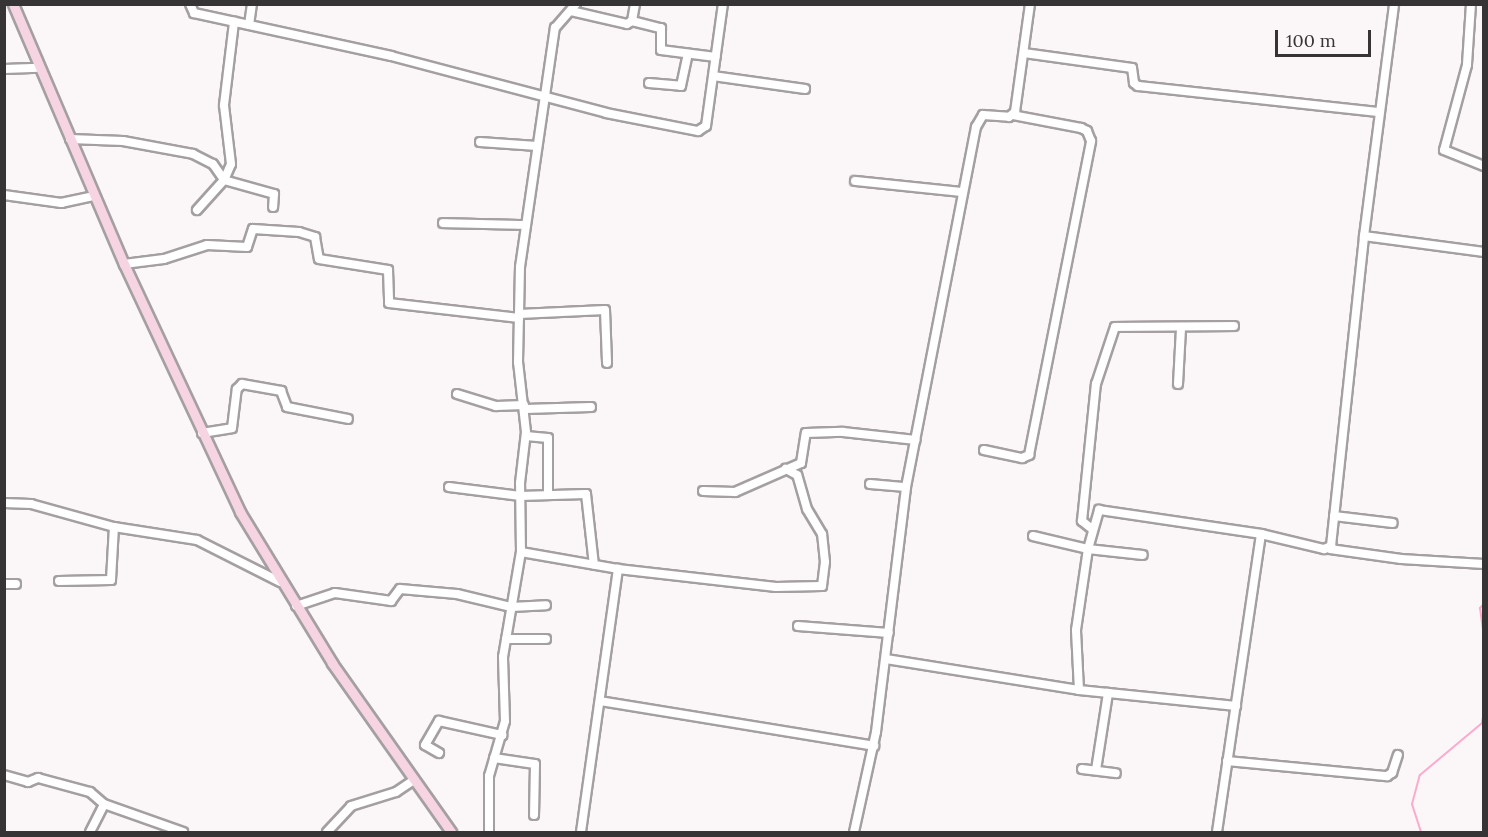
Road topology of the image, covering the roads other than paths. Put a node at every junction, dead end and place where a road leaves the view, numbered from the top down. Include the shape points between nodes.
1 (13, 4) edge
2 (190, 4) edge
3 (252, 4) edge
4 (635, 4) edge
5 (723, 4) edge
6 (1030, 4) edge
7 (1394, 4) edge
8 (1471, 4) edge
9 (574, 8) edge
10 (632, 21) junction
11 (234, 22) junction
12 (249, 25) junction
13 (1024, 53) junction
14 (688, 54) junction
15 (716, 57) junction
16 (39, 68) junction
17 (4, 69) edge
18 (713, 76) junction
19 (649, 83) dead end
20 (805, 89) dead end
21 (543, 97) junction
22 (1379, 112) junction
23 (1013, 115) junction
24 (70, 140) junction
25 (480, 142) dead end
26 (537, 146) junction
27 (1484, 166) edge
28 (224, 180) junction
29 (855, 182) dead end
30 (962, 192) junction
31 (4, 195) edge
32 (94, 196) junction
33 (273, 207) dead end
34 (197, 210) dead end
35 (443, 223) dead end
36 (526, 225) junction
37 (1364, 236) junction
38 (1484, 252) edge
39 (124, 264) junction
40 (519, 316) junction
41 (1234, 326) dead end
42 (1181, 329) junction
43 (608, 363) dead end
44 (1178, 384) dead end
45 (457, 394) dead end
46 (524, 407) junction
47 (591, 407) dead end
48 (348, 419) dead end
49 (202, 433) junction
50 (526, 436) junction
51 (916, 440) junction
52 (984, 450) dead end
53 (786, 469) junction
54 (870, 484) dead end
55 (449, 487) dead end
56 (906, 487) junction
57 (703, 491) dead end
58 (548, 495) junction
59 (520, 496) junction
60 (4, 503) edge
61 (1334, 516) junction
62 (1393, 523) dead end
63 (114, 528) junction
64 (1092, 529) junction
65 (1261, 534) junction
66 (1034, 536) dead end
67 (1088, 549) junction
68 (1330, 549) junction
69 (521, 552) junction
70 (1143, 555) dead end
71 (1484, 564) edge
72 (594, 565) junction
73 (618, 569) junction
74 (59, 581) dead end
75 (280, 582) junction
76 (4, 584) edge
77 (16, 584) dead end
78 (546, 605) dead end
79 (296, 606) junction
80 (511, 607) junction
81 (798, 626) dead end
82 (889, 633) junction
83 (506, 639) junction
84 (546, 639) dead end
85 (886, 659) junction
86 (1079, 690) junction
87 (1108, 693) junction
88 (600, 701) junction
89 (1236, 706) junction
90 (502, 735) junction
91 (874, 746) junction
92 (439, 753) dead end
93 (1398, 755) dead end
94 (494, 758) junction
95 (1227, 761) junction
96 (1082, 769) dead end
97 (1096, 770) junction
98 (1116, 773) dead end
99 (4, 775) edge
100 (414, 780) junction
101 (104, 804) junction
102 (534, 815) dead end
103 (336, 829) edge
104 (90, 832) edge
105 (183, 832) edge
106 (327, 832) edge
107 (450, 832) edge
108 (489, 832) edge
109 (581, 832) edge
110 (854, 832) edge
111 (1217, 832) edge

1 - 16 main road
2 - 11 street via 192,13
3 - 12 street
4 - 10 street
5 - 15 street
6 - 13 street
7 - 22 street
8 - 27 street via 1467,65 1444,150
9 - 10 street via 625,24
9 - 21 street via 555,28
10 - 14 street via 661,28 660,50
11 - 12 street
11 - 28 street via 225,105 232,159
12 - 21 street via 391,56
13 - 22 street via 1132,68 1138,86
13 - 23 street
14 - 15 street
14 - 19 street via 681,86
15 - 18 street
16 - 17 street
16 - 24 main road
18 - 20 street
18 - 21 street via 702,130 606,114
21 - 26 street
22 - 37 street
23 - 30 street via 988,114 978,121
23 - 52 street via 1081,128 1088,131 1091,141 1029,455 1022,458
24 - 28 street via 102,139 180,150 213,164
24 - 32 main road
25 - 26 street
26 - 36 street
28 - 33 street via 274,194
28 - 34 street
29 - 30 street
30 - 51 street
31 - 32 street via 62,203
32 - 39 main road
35 - 36 street
36 - 40 street
37 - 38 street
37 - 61 street
39 - 40 street via 164,260 207,245 247,247 253,229 299,232 315,237 315,255 319,259 388,270 389,303
39 - 49 main road
40 - 43 street via 606,310
40 - 46 street via 518,369
41 - 42 street
42 - 44 street
42 - 64 street via 1119,325 1113,331 1096,384 1082,521
45 - 46 street via 496,406
46 - 47 street
46 - 50 street
48 - 49 street via 287,407 281,390 242,384 237,389 232,429
49 - 75 main road
50 - 58 street via 548,438
50 - 59 street
51 - 53 street via 843,432 806,433 803,462
51 - 56 street
53 - 57 street via 735,492
53 - 73 street via 799,478 807,509 822,534 822,586 776,587
54 - 56 street
55 - 59 street
56 - 82 street
58 - 59 street
58 - 72 street via 588,496
59 - 69 street
60 - 63 street via 31,504
61 - 62 street
61 - 68 street
63 - 74 street via 111,580
63 - 75 street via 197,540
64 - 65 street via 1101,509
64 - 67 street
65 - 68 street
65 - 89 street
66 - 67 street
67 - 70 street
67 - 86 street via 1075,641
68 - 71 street via 1401,559
69 - 72 street
69 - 80 street
72 - 73 street
73 - 88 street
75 - 79 main road
76 - 77 street
78 - 80 street
79 - 80 street via 335,593 391,601 400,589 457,594
79 - 100 main road
80 - 83 street
81 - 82 street
82 - 85 street
83 - 84 street
83 - 90 street
85 - 86 street
85 - 91 street
86 - 87 street
87 - 89 street
87 - 97 street
88 - 91 street
88 - 109 street
89 - 95 street
90 - 92 street via 439,722 425,745
90 - 94 street
91 - 110 street
93 - 95 street via 1392,773 1387,776
94 - 102 street via 535,764
94 - 108 street via 488,786
95 - 111 street
96 - 97 street
97 - 98 street
99 - 101 street via 28,782 38,778 90,792
100 - 103 street via 396,792 351,806
100 - 107 main road
101 - 104 street
101 - 105 street
103 - 106 street

